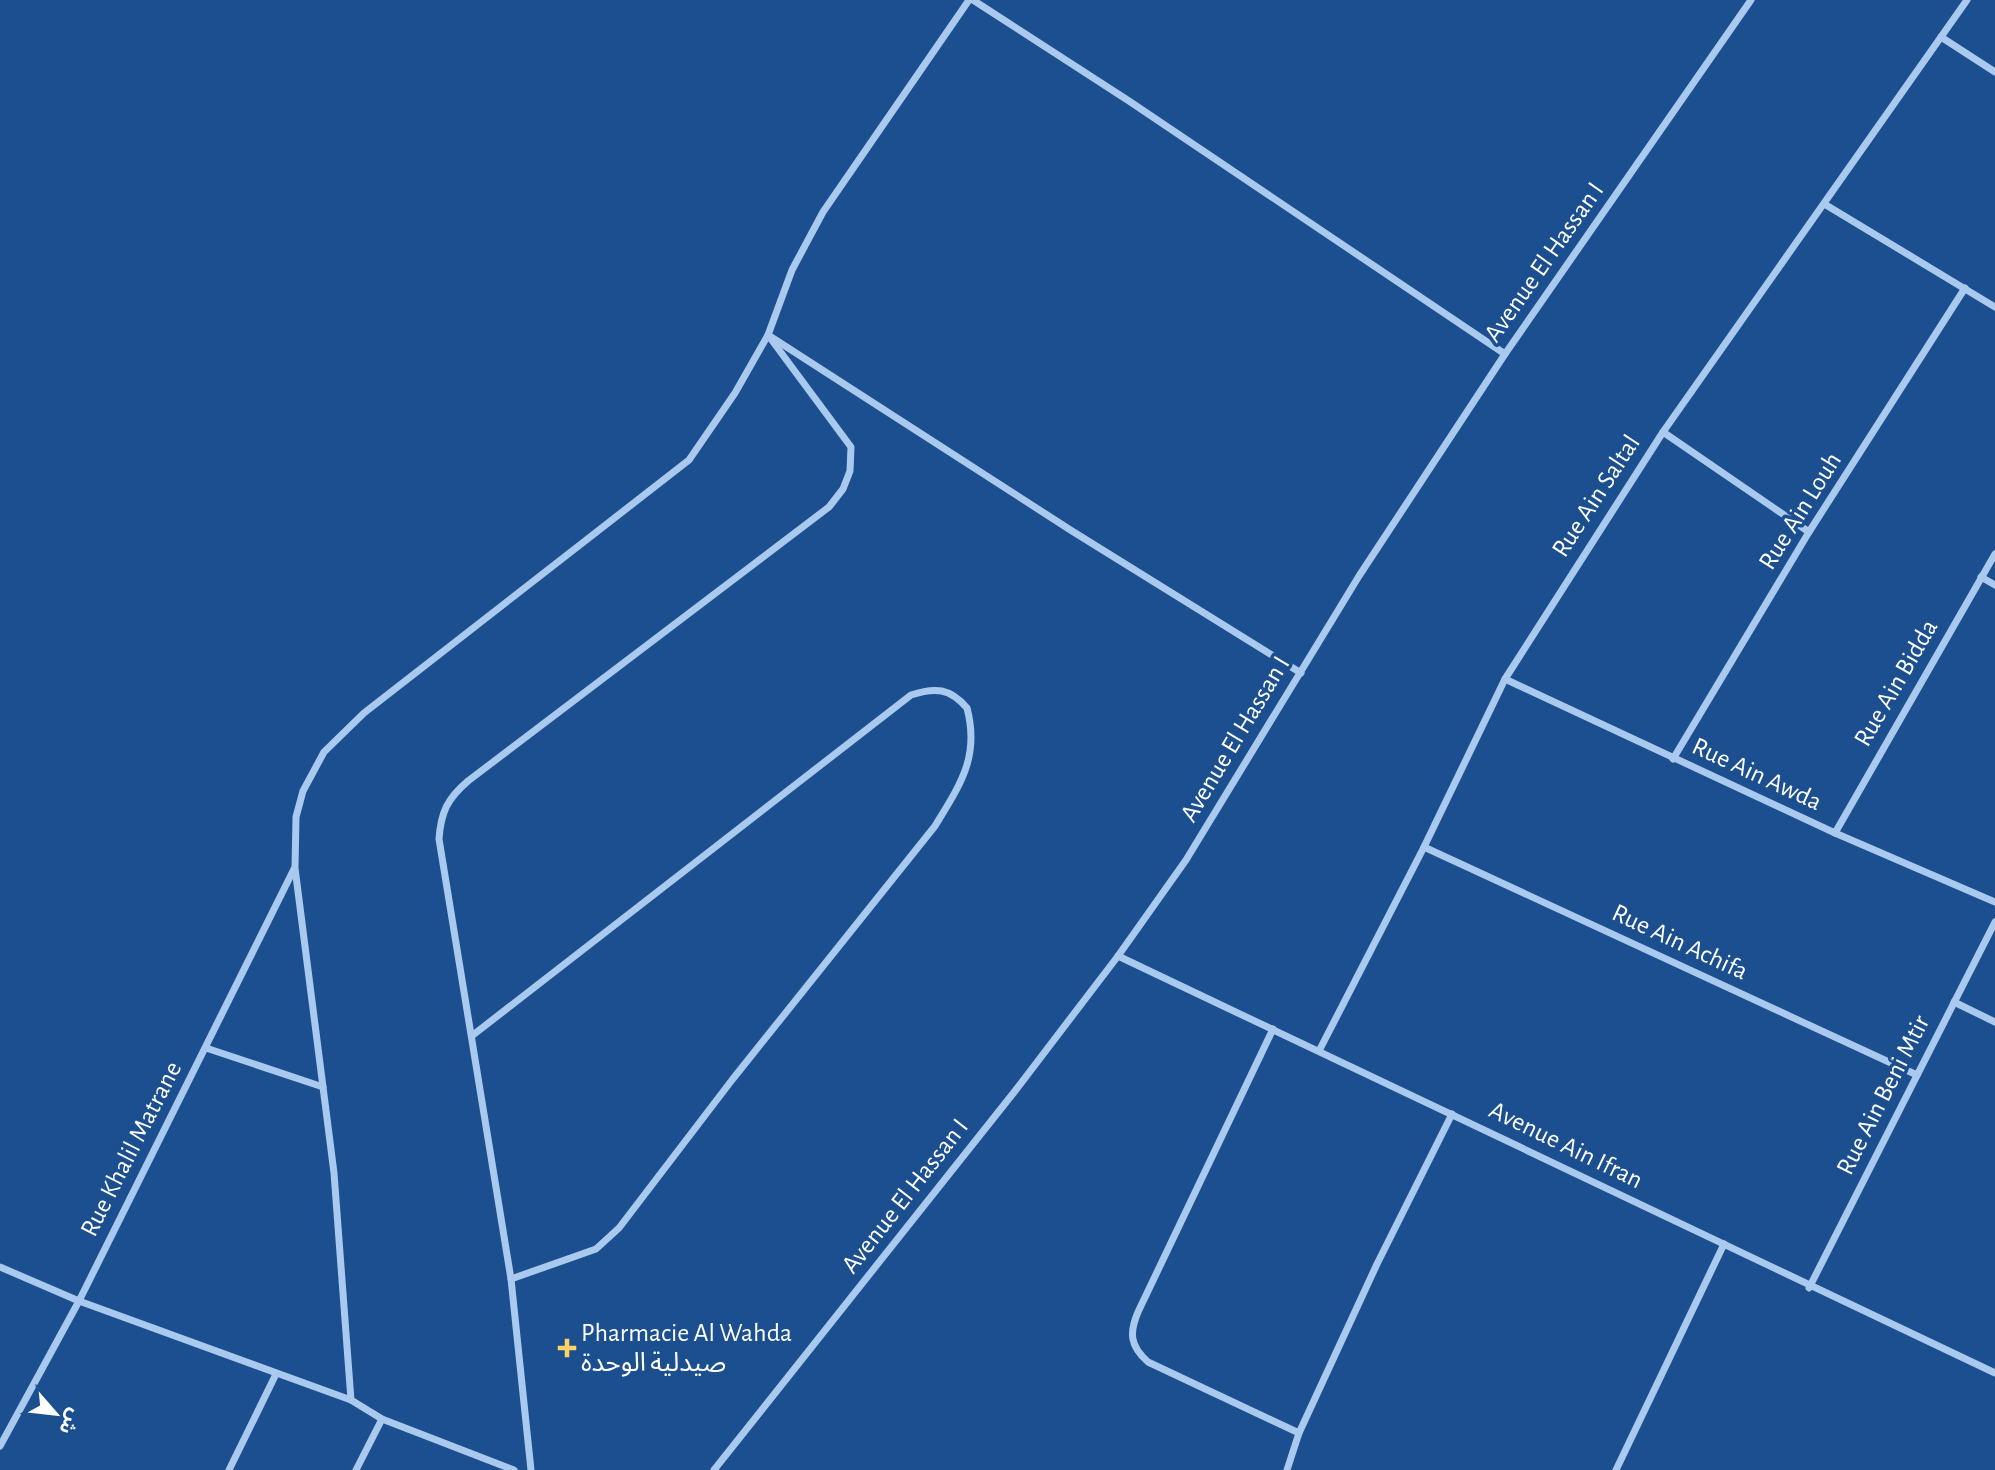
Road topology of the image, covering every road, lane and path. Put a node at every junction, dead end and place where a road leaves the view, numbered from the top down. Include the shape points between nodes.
1 (971, 0) edge
2 (1751, 0) edge
3 (1967, 0) edge
4 (1941, 37) junction
5 (1995, 72) edge
6 (1826, 205) junction
7 (1965, 288) junction
8 (1995, 307) edge
9 (768, 335) junction
10 (1505, 354) junction
11 (1663, 432) junction
12 (1810, 533) junction
13 (1995, 554) edge
14 (1981, 577) junction
15 (1995, 585) edge
16 (1301, 673) junction
17 (1505, 679) junction
18 (1673, 759) junction
19 (1835, 833) junction
20 (1424, 846) junction
21 (295, 868) junction
22 (1995, 901) edge
23 (1995, 922) edge
24 (1118, 956) junction
25 (1954, 1002) junction
26 (1995, 1022) edge
27 (1273, 1029) junction
28 (473, 1035) junction
29 (206, 1048) junction
30 (1319, 1051) junction
31 (1917, 1075) junction
32 (323, 1087) junction
33 (1452, 1114) junction
34 (1724, 1244) junction
35 (0, 1267) edge
36 (511, 1279) junction
37 (1809, 1287) junction
38 (79, 1301) junction
39 (1995, 1373) edge
40 (276, 1374) junction
41 (351, 1400) junction
42 (382, 1419) junction
43 (1299, 1433) junction
44 (0, 1446) edge
45 (229, 1470) edge
46 (356, 1470) edge
47 (514, 1470) edge
48 (531, 1470) edge
49 (714, 1470) edge
50 (1287, 1470) edge
51 (1616, 1470) edge

1 - 9 street via 823,212 792,270
1 - 10 street
2 - 10 street, Avenue El Hassan I
3 - 4 street, Rue Ain Saltal
4 - 5 street
4 - 6 street, Rue Ain Saltal
6 - 7 street
6 - 11 street, Rue Ain Saltal
7 - 8 street
7 - 12 street, Rue Ain Louh
9 - 16 street
9 - 21 street via 736,393 689,460 364,713 324,752 303,791 296,817
9 - 28 street via 851,447 850,471 843,489 829,507 450,796 441,815 439,839
10 - 16 street, Avenue El Hassan I
11 - 12 street
11 - 17 street, Rue Ain Saltal
12 - 18 street, Rue Ain Louh
13 - 14 street, Rue Ain Bidda
14 - 15 street
14 - 19 street, Rue Ain Bidda
16 - 24 street, Avenue El Hassan I via 1186,860
17 - 18 street, Rue Ain Awda
17 - 20 street, Rue Ain Saltal
18 - 19 street, Rue Ain Awda
19 - 22 street, Rue Ain Awda
20 - 30 street, Rue Ain Saltal
20 - 31 street, Rue Ain Achifa
21 - 29 street, Rue Khalil Matrane
21 - 32 street
23 - 25 street, Rue Ain Beni Mtir
24 - 27 street, Avenue Ain Ifran
24 - 49 street, Avenue El Hassan I
25 - 26 street
25 - 31 street, Rue Ain Beni Mtir
27 - 30 street, Avenue Ain Ifran
27 - 43 street via 1138,1312 1131,1341 1147,1362
28 - 36 street
28 - 36 street via 912,695 931,688 944,690 967,708 973,748 961,784 935,826 642,1200 596,1249
29 - 32 street
29 - 38 street, Rue Khalil Matrane
30 - 33 street, Avenue Ain Ifran
31 - 37 street, Rue Ain Beni Mtir
32 - 41 street
33 - 34 street, Avenue Ain Ifran
33 - 43 street
34 - 37 street, Avenue Ain Ifran
34 - 51 street
35 - 38 street
36 - 48 street
37 - 39 street, Avenue Ain Ifran
38 - 40 street
38 - 44 street, Rue Khalil Matrane
40 - 41 street
40 - 45 street
41 - 42 street
42 - 46 street
42 - 47 street
43 - 50 street

